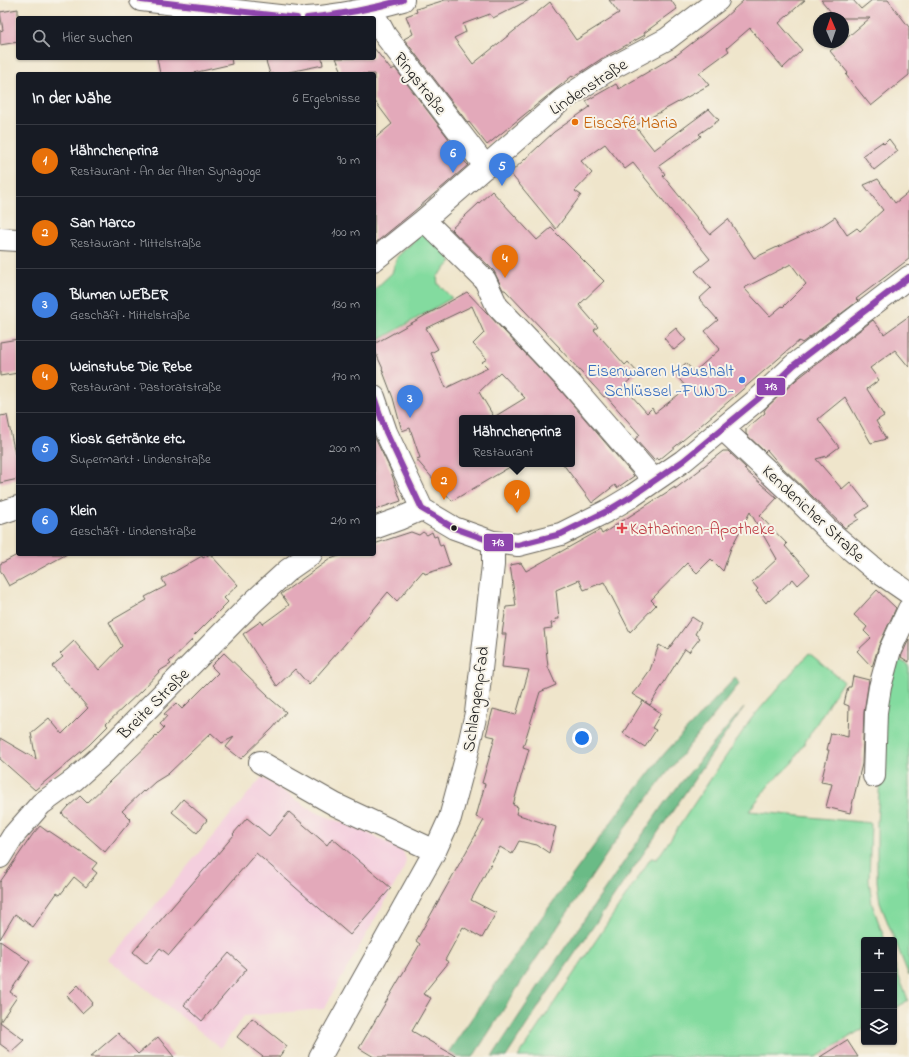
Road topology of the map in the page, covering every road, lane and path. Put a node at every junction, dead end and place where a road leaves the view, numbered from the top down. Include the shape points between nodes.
1 (141, 0) edge
2 (403, 0) edge
3 (718, 0) edge
4 (371, 9) junction
5 (280, 16) edge
6 (330, 16) edge
7 (375, 16) edge
8 (376, 18) edge
9 (486, 167) junction
10 (424, 220) junction
11 (0, 239) edge
12 (16, 240) edge
13 (376, 258) edge
14 (909, 277) edge
15 (376, 403) edge
16 (723, 429) junction
17 (654, 480) junction
18 (16, 508) edge
19 (422, 509) junction
20 (0, 513) edge
21 (376, 527) edge
22 (493, 542) junction
23 (308, 556) edge
24 (909, 593) edge
25 (909, 609) edge
26 (260, 762) dead end
27 (874, 776) dead end
28 (435, 851) junction
29 (0, 857) edge
30 (320, 1057) edge

1 - 5 street
2 - 4 street
3 - 9 street, Lindenstraße via 667,40 608,70 562,100
4 - 6 street
4 - 7 street, Ringstraße
8 - 9 street, Ringstraße via 385,35
9 - 10 street, Lindenstraße
10 - 13 street, Lindenstraße
10 - 17 street via 485,280 497,306 570,382
11 - 12 street
14 - 16 street via 794,365
15 - 19 street via 386,432
16 - 17 street
16 - 24 street, Kendenicher Straße via 829,531 874,569
17 - 22 street via 632,496 561,534 518,545
18 - 20 street
19 - 21 street
19 - 22 street via 454,528
22 - 28 street, Schlangenpfad via 493,565 476,713 450,818
23 - 29 street, Breite Straße via 288,570 251,604 103,754 74,780 41,804 13,836
25 - 27 street via 890,650 880,687 876,712
26 - 28 street via 336,805
28 - 30 street, Schlangenpfad

